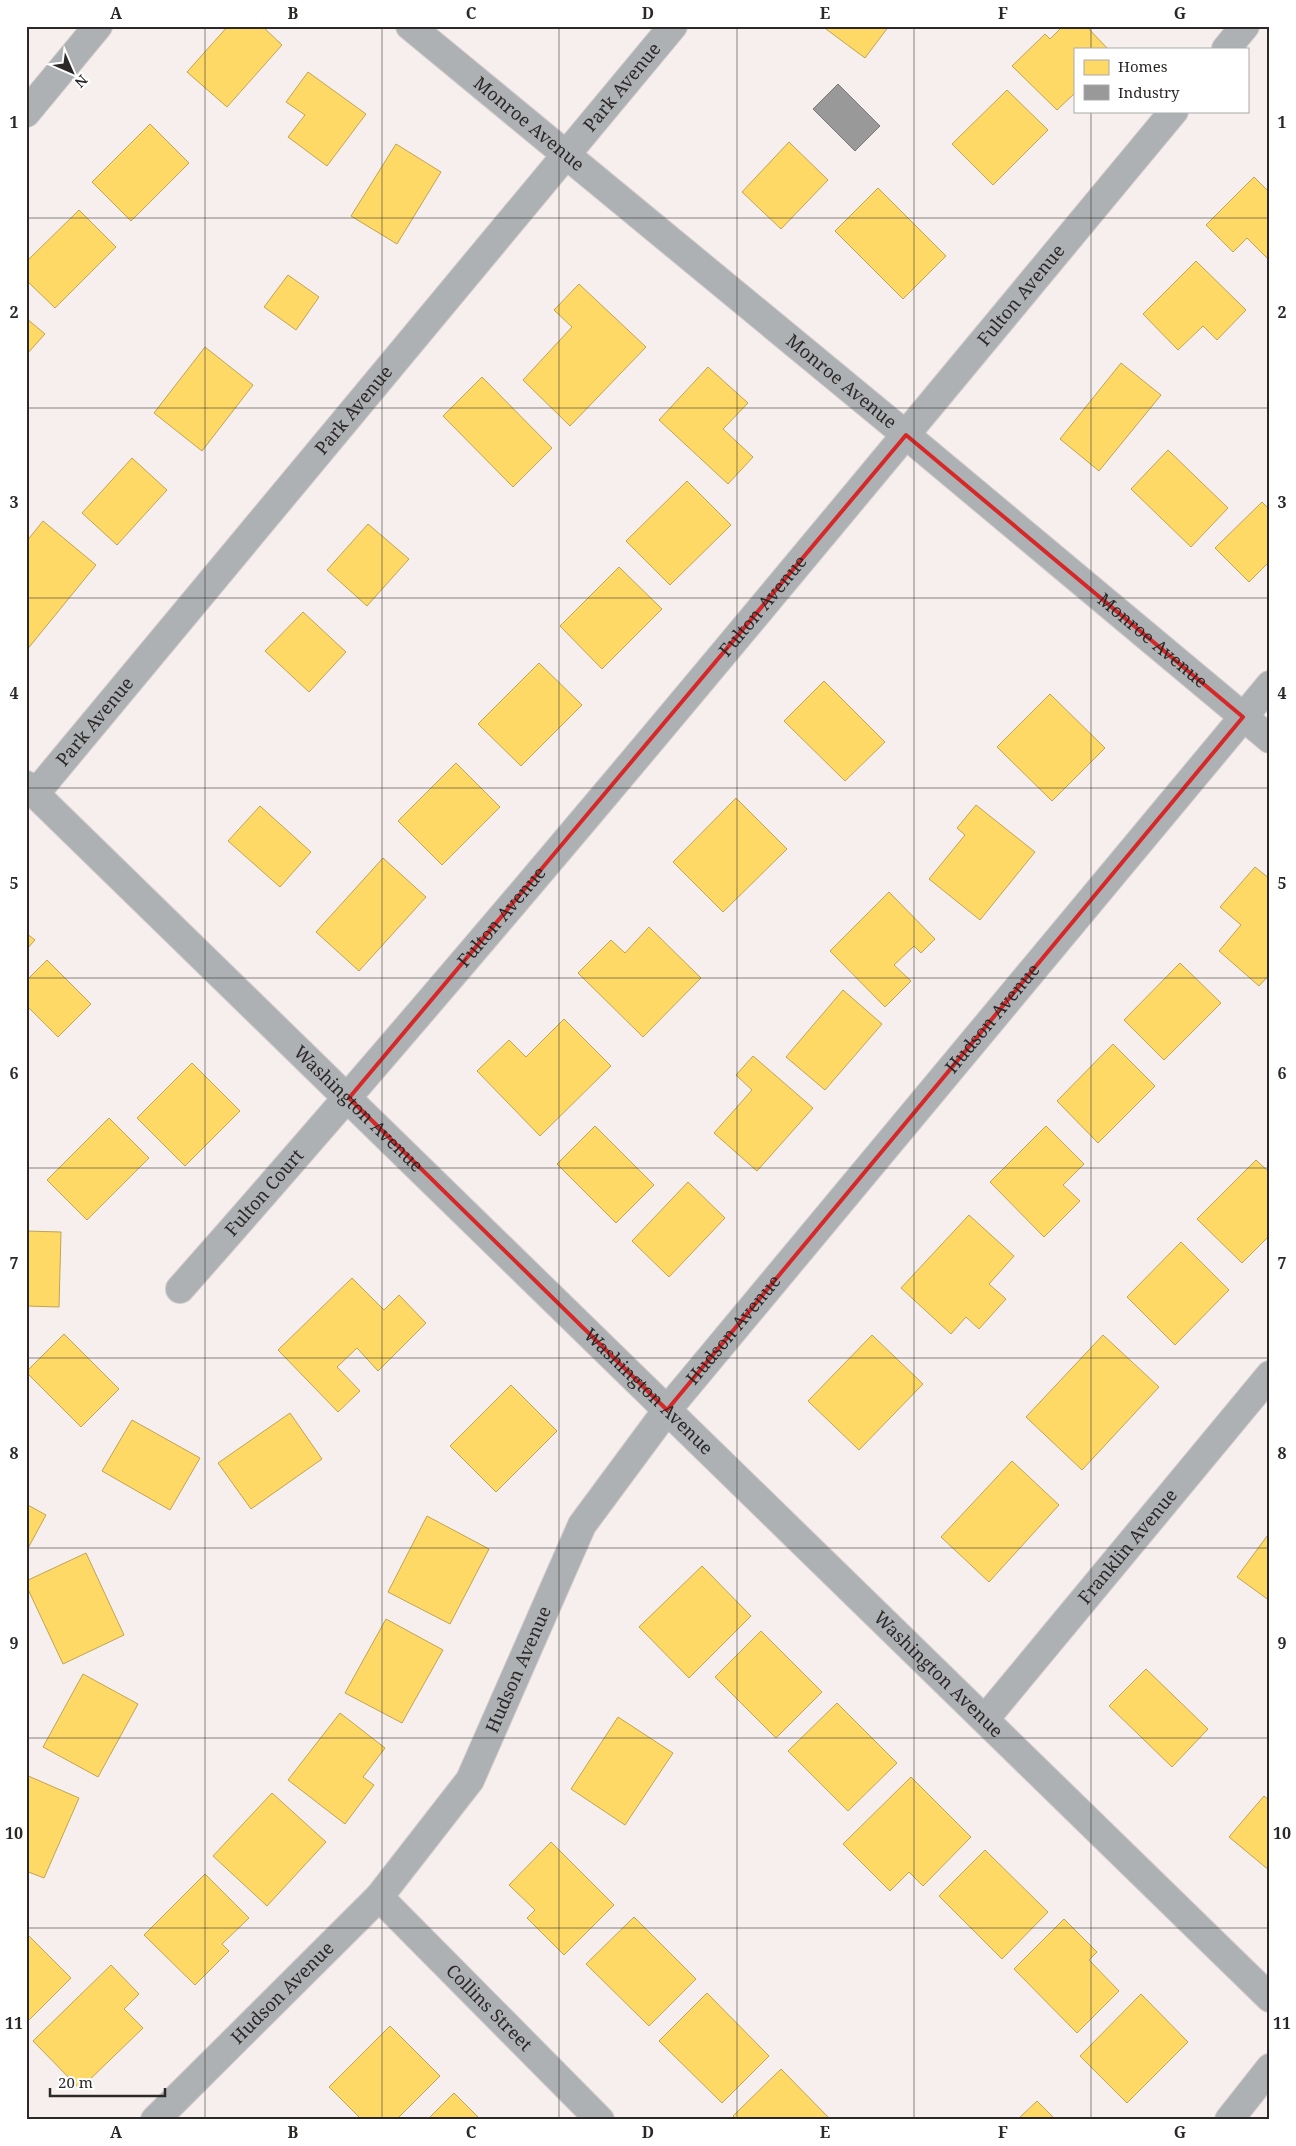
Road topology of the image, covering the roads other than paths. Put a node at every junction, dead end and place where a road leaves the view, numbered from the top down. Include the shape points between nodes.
1 (98, 26) edge
2 (410, 26) edge
3 (673, 26) edge
4 (1245, 26) edge
5 (1227, 48) edge
6 (1173, 112) edge
7 (26, 113) edge
8 (567, 154) junction
9 (906, 434) junction
10 (1270, 685) edge
11 (1243, 717) junction
12 (1270, 738) edge
13 (31, 790) edge
14 (349, 1098) junction
15 (180, 1289) dead end
16 (1270, 1375) edge
17 (667, 1410) junction
18 (985, 1719) junction
19 (379, 1897) junction
20 (1270, 1998) edge
21 (1270, 2068) edge
22 (155, 2120) edge
23 (600, 2120) edge
24 (1229, 2120) edge

1 - 7 street
2 - 8 street, Monroe Avenue
3 - 8 street, Park Avenue
4 - 5 street
6 - 9 street, Fulton Avenue
8 - 9 street, Monroe Avenue
8 - 13 street, Park Avenue
9 - 11 street, Monroe Avenue
9 - 14 street, Fulton Avenue
10 - 11 street, Hudson Avenue
11 - 12 street, Monroe Avenue
11 - 17 street, Hudson Avenue
13 - 14 street, Washington Avenue
14 - 15 street, Fulton Court
14 - 17 street, Washington Avenue
16 - 18 street, Franklin Avenue
17 - 18 street, Washington Avenue
17 - 19 street, Hudson Avenue via 582,1525 470,1780
18 - 20 street, Washington Avenue
19 - 22 street, Hudson Avenue
19 - 23 street, Collins Street
21 - 24 street

